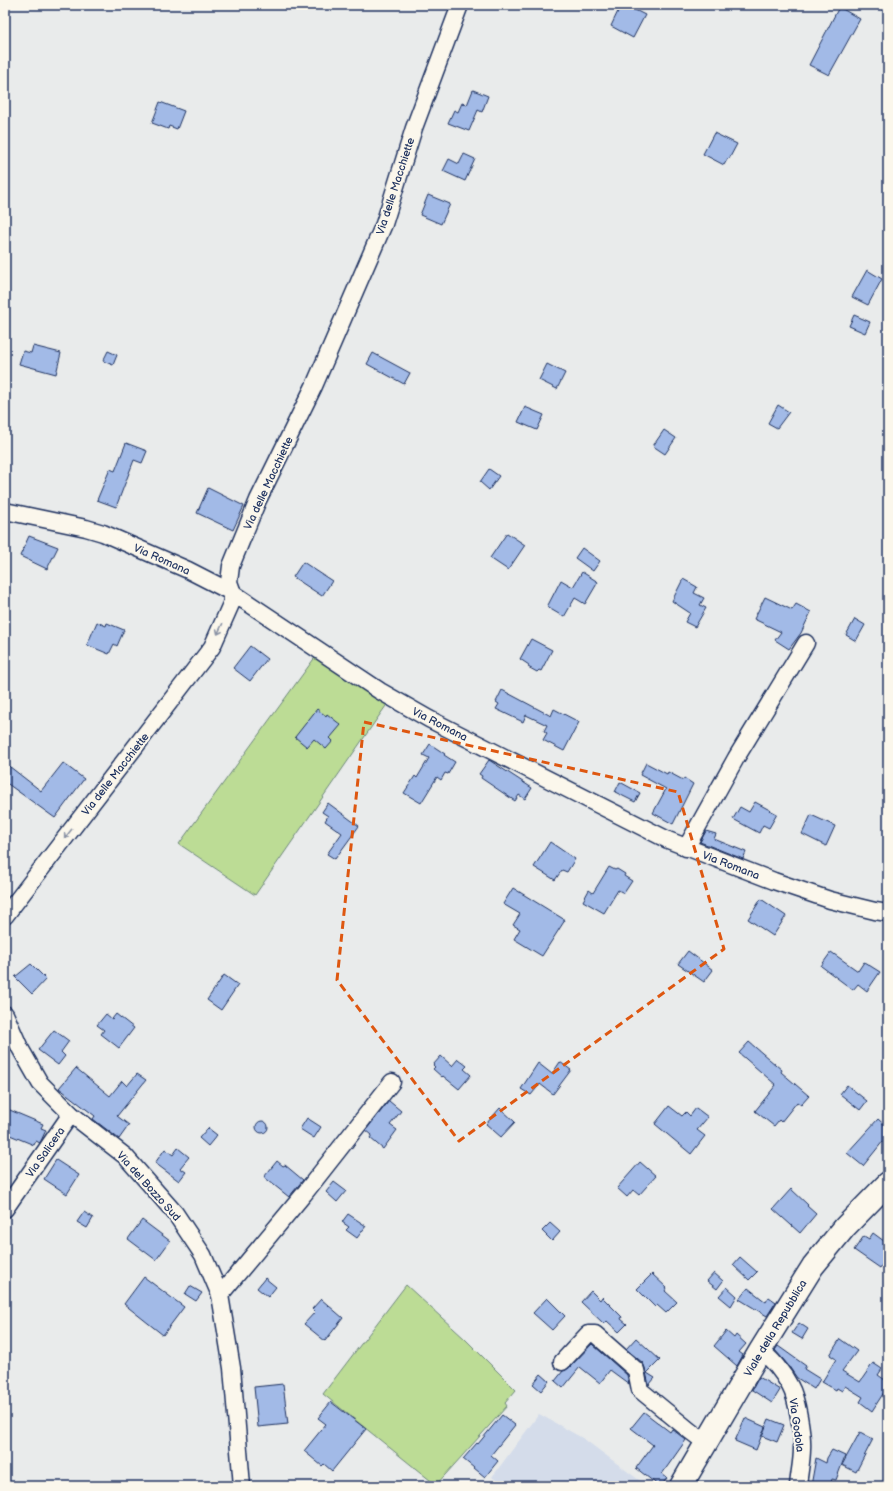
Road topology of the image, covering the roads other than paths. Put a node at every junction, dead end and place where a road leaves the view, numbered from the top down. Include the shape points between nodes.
1 (460, 5) edge
2 (5, 511) edge
3 (232, 592) junction
4 (806, 643) dead end
5 (686, 848) junction
6 (888, 912) edge
7 (5, 916) edge
8 (5, 1014) edge
9 (392, 1082) dead end
10 (71, 1114) junction
11 (888, 1183) edge
12 (5, 1209) edge
13 (220, 1295) junction
14 (760, 1351) junction
15 (562, 1362) dead end
16 (706, 1443) junction
17 (242, 1486) edge
18 (681, 1486) edge
19 (798, 1486) edge

1 - 3 street, Via delle Macchiette via 414,128 384,224 314,386 258,500 231,566 229,582
2 - 3 street, Via Romana via 103,533
3 - 5 street, Via Romana via 380,691 429,719
3 -> 7 street, Via delle Macchiette via 228,614 212,648
4 - 5 street via 736,758
5 - 6 street, Via Romana via 830,900
8 - 10 street, Via del Bozzo Sud via 20,1048 40,1083
9 - 13 street
10 - 12 street, Via Salicera
10 - 13 street, Via del Bozzo Sud via 125,1156 175,1213 203,1255
11 - 14 main road, Viale della Repubblica via 846,1227 814,1266
13 - 17 street, Via del Bozzo Sud via 232,1368
14 - 16 main road, Viale della Repubblica
14 - 19 street, Via Godola via 768,1355 794,1396 802,1449
15 - 16 street via 588,1334 595,1334 636,1370 640,1390
16 - 18 main road, Viale della Repubblica

